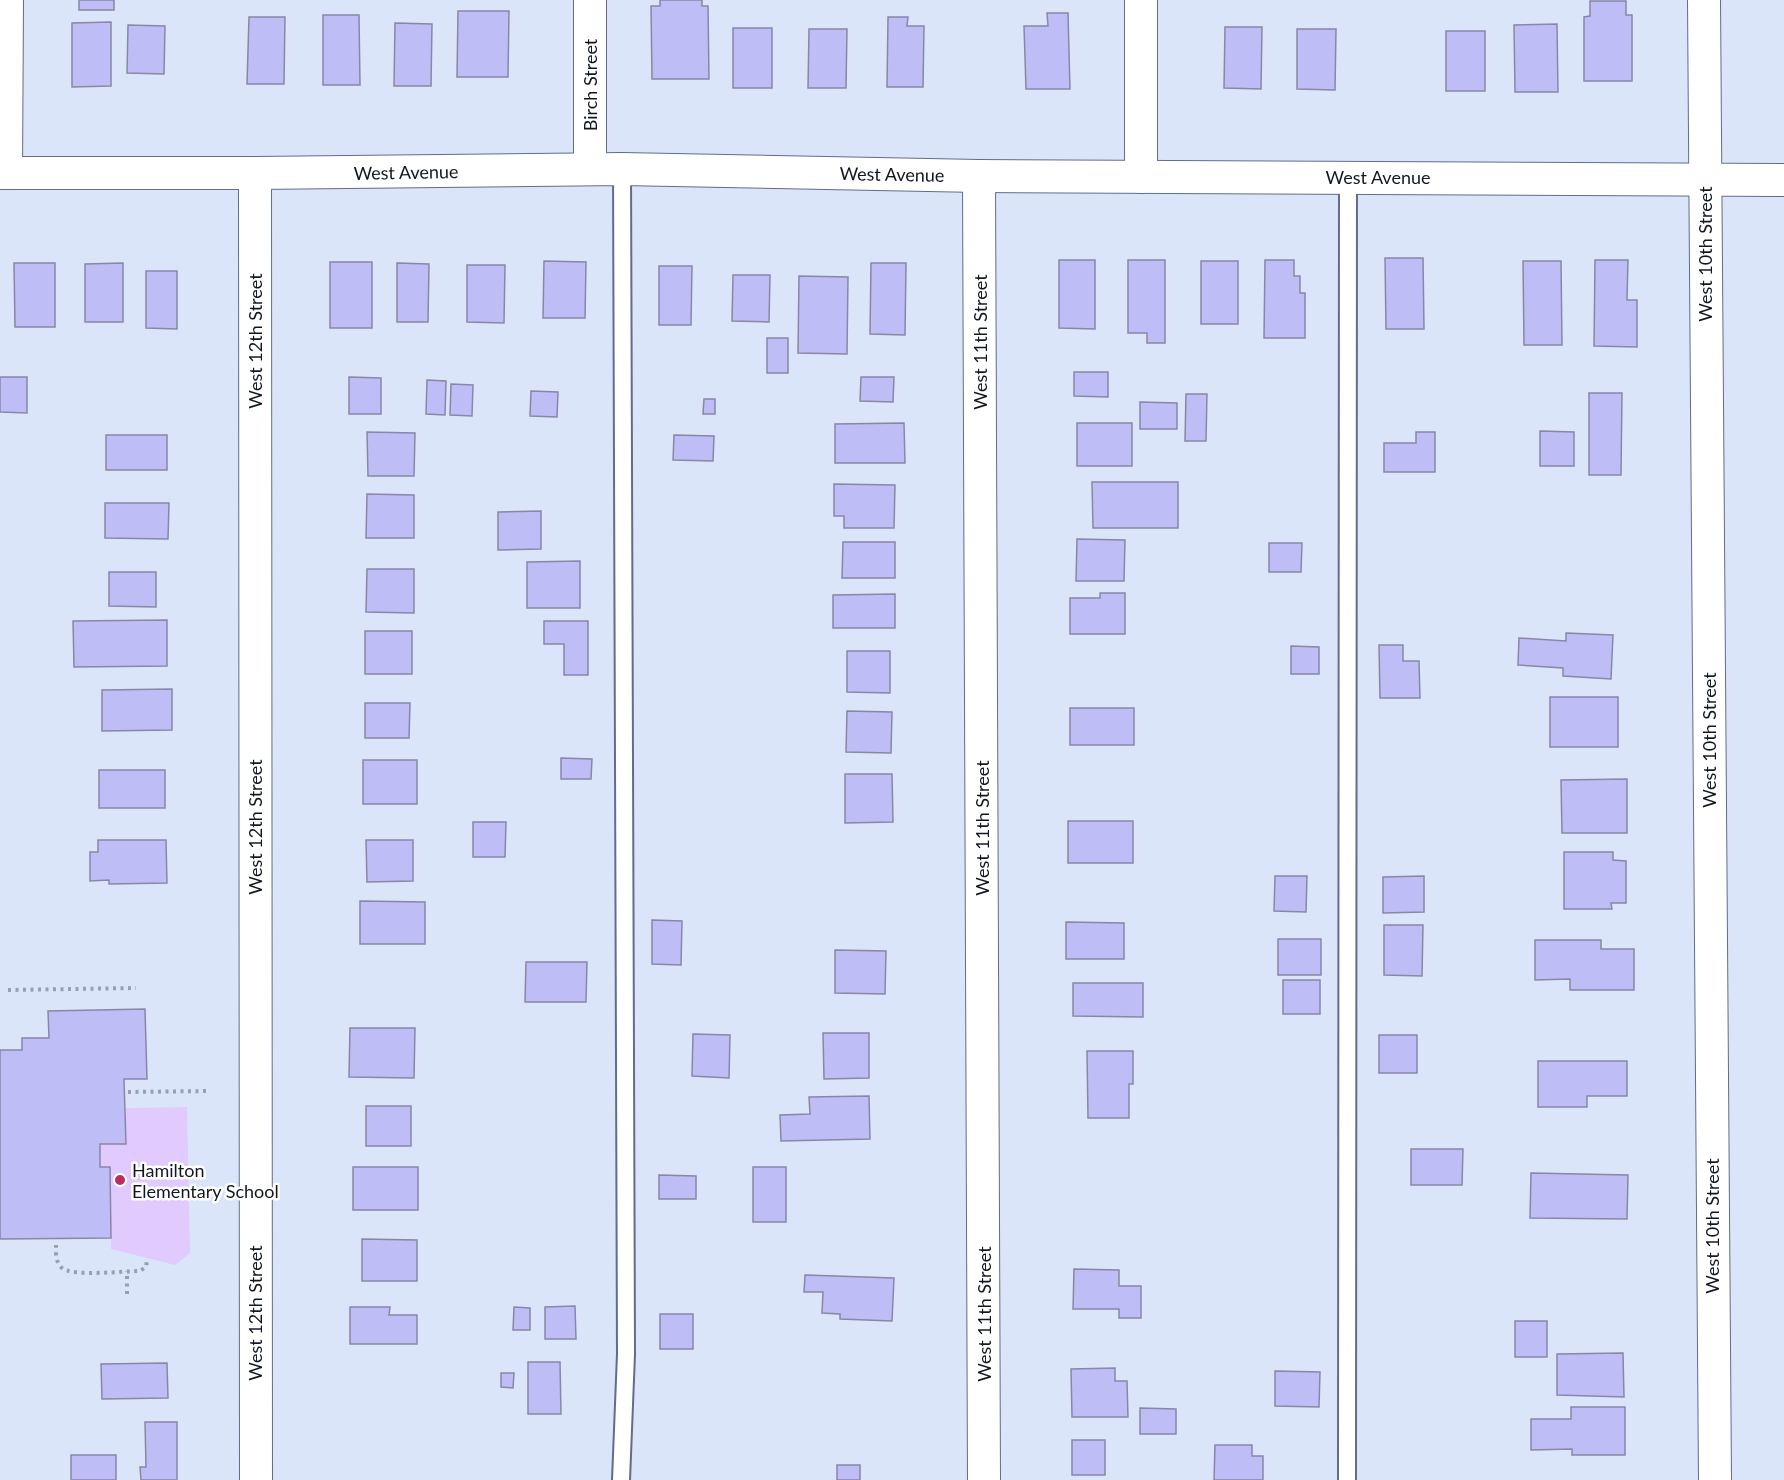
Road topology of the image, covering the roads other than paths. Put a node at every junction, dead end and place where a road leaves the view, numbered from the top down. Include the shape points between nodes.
1 (7, 0) edge
2 (590, 0) edge
3 (1141, 0) edge
4 (1704, 0) edge
5 (590, 169) junction
6 (622, 169) junction
7 (3, 173) edge
8 (255, 173) junction
9 (979, 176) junction
10 (1348, 176) junction
11 (1141, 177) junction
12 (1704, 179) junction
13 (1784, 180) edge
14 (256, 1480) edge
15 (621, 1480) edge
16 (984, 1480) edge
17 (1347, 1480) edge
18 (1714, 1480) edge

1 - 7 street
2 - 5 street, Birch Street
3 - 11 street
4 - 12 street, West 10th Street
5 - 6 street, West Avenue
5 - 8 street, West Avenue
6 - 9 street, West Avenue
6 - 15 lane via 626,1354
7 - 8 street, West Avenue
8 - 14 street, West 12th Street
9 - 11 street, West Avenue
9 - 16 street, West 11th Street
10 - 11 street, West Avenue
10 - 12 street, West Avenue
10 - 17 lane
12 - 13 street, West Avenue
12 - 18 street, West 10th Street

